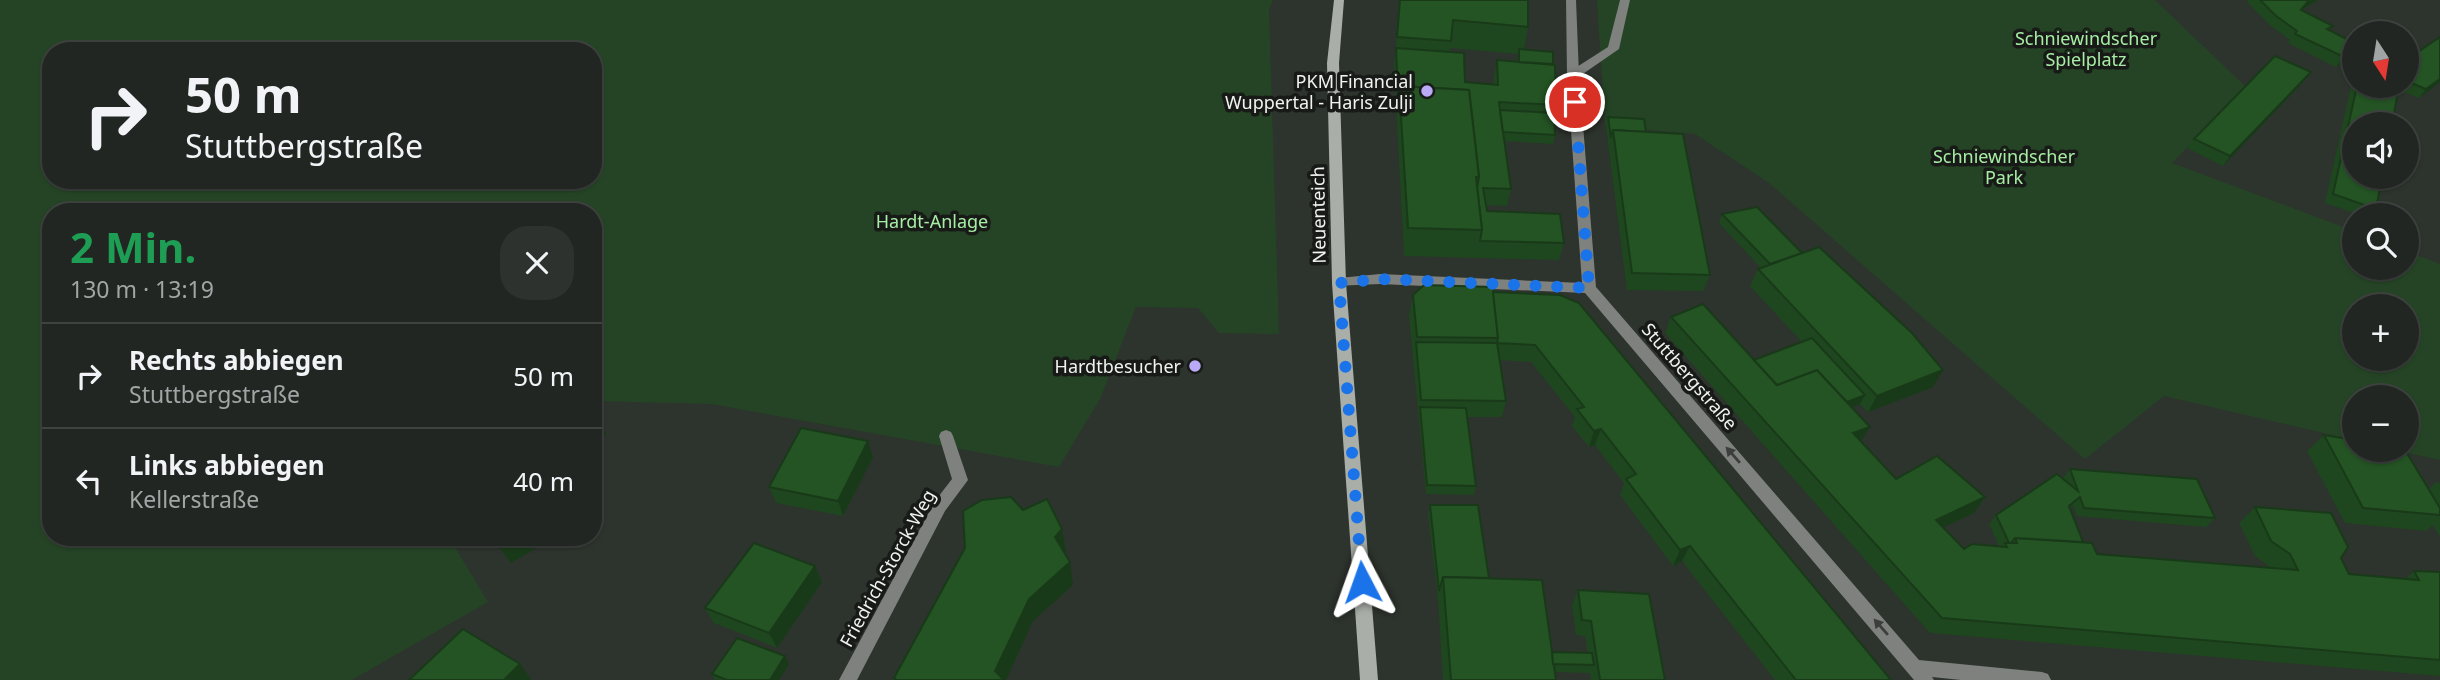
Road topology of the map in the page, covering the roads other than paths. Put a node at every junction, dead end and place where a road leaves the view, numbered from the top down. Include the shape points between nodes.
1 (1339, 0) edge
2 (1571, 0) edge
3 (1625, 0) edge
4 (1573, 75) junction
5 (1339, 283) junction
6 (1589, 288) junction
7 (946, 436) dead end
8 (1921, 674) edge
9 (848, 680) edge
10 (1369, 680) edge
11 (2042, 680) edge

1 - 5 street, Neuenteich via 1333,63
2 - 4 street
3 - 4 street via 1613,49
4 - 6 street
5 - 6 street via 1380,279
5 - 10 street, Neuenteich
8 -> 6 street, Stuttbergstraße
7 - 9 street, Friedrich-Storck-Weg via 960,480 940,506
8 - 11 street

